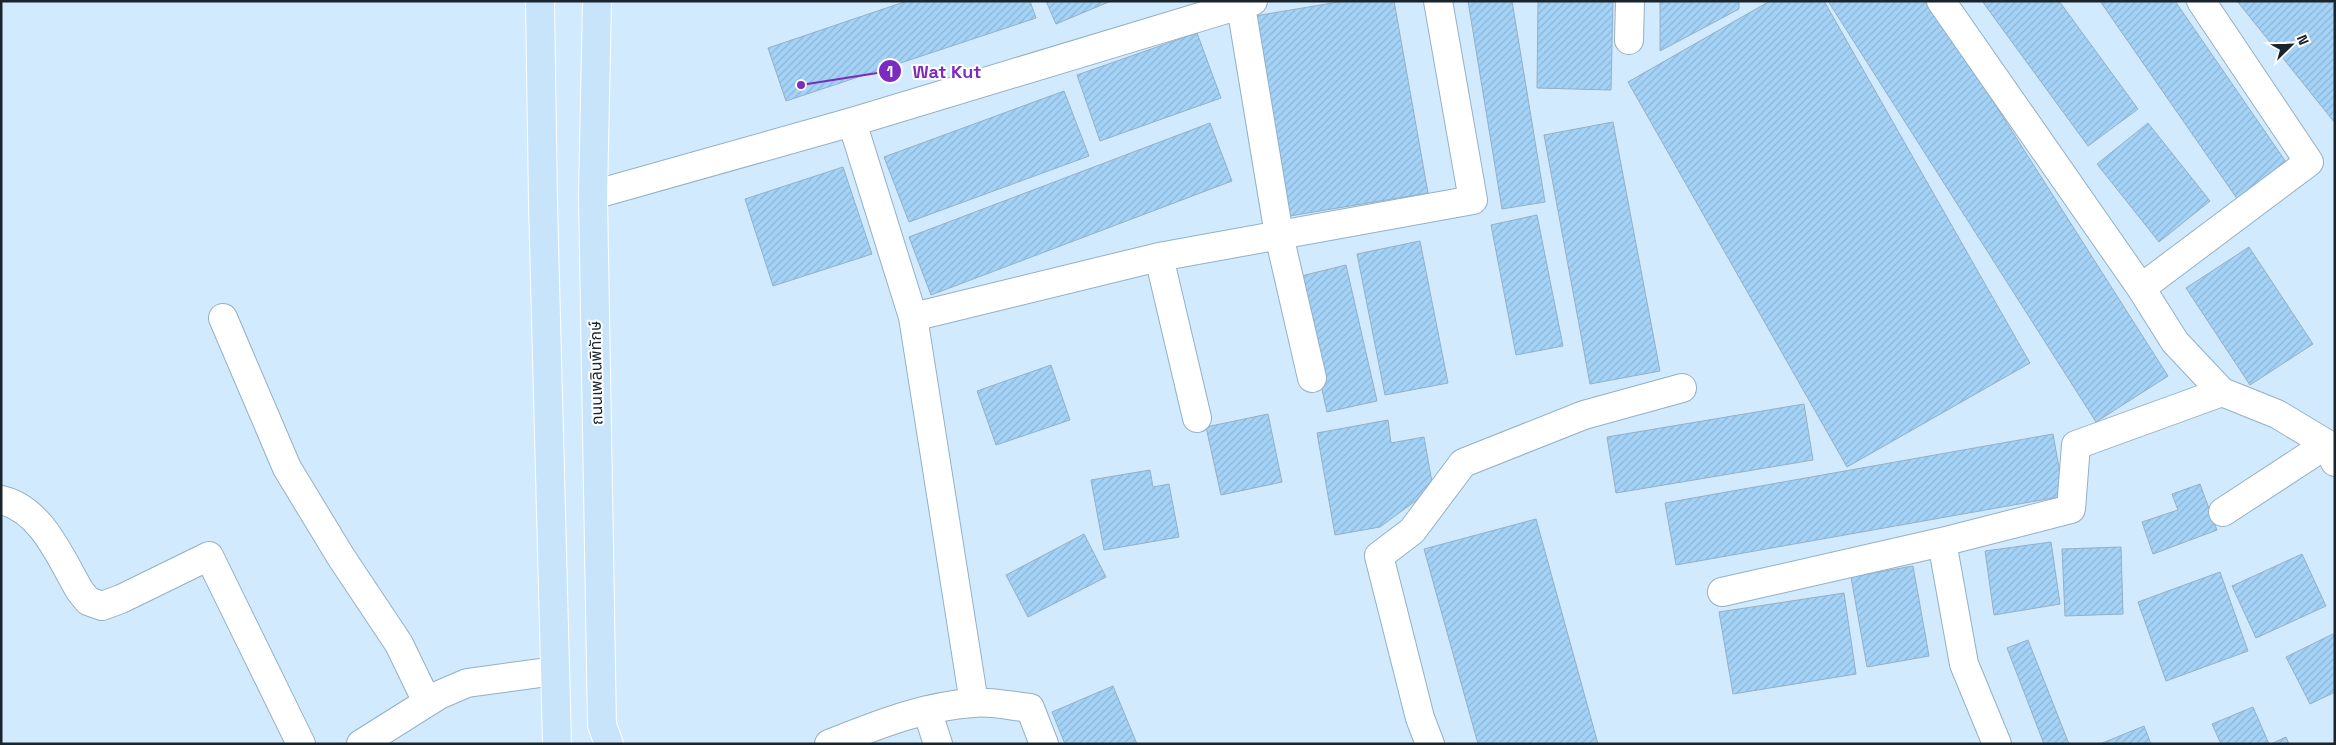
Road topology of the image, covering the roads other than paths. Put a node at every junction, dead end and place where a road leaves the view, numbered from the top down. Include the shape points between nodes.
1 (540, 1) edge
2 (597, 1) edge
3 (1438, 1) edge
4 (1630, 1) edge
5 (1941, 1) edge
6 (2201, 1) edge
7 (1247, 3) edge
8 (1629, 40) dead end
9 (852, 122) junction
10 (593, 195) junction
11 (1279, 235) junction
12 (1159, 257) junction
13 (2141, 288) junction
14 (913, 317) junction
15 (223, 318) dead end
16 (1312, 378) dead end
17 (1682, 388) dead end
18 (2222, 392) junction
19 (1197, 418) dead end
20 (2331, 453) edge
21 (1, 500) edge
22 (2223, 512) dead end
23 (1942, 542) junction
24 (1722, 592) dead end
25 (555, 671) junction
26 (427, 702) junction
27 (974, 703) junction
28 (927, 710) junction
29 (302, 744) edge
30 (361, 744) edge
31 (557, 744) edge
32 (609, 744) edge
33 (829, 744) edge
34 (938, 744) edge
35 (1044, 744) edge
36 (1430, 744) edge
37 (1997, 744) edge

1 - 25 main road
2 - 10 main road, ถนนเพลินพิทักษ์
3 - 11 street via 1473,200
4 - 8 street
5 - 13 street
6 - 13 street via 2309,162
7 - 9 street
7 - 11 street
9 - 10 street
9 - 14 street
10 - 32 main road, ถนนเพลินพิทักษ์ via 602,725
11 - 12 street
11 - 16 street
12 - 14 street
12 - 19 street
13 - 18 street via 2175,342
14 - 27 street
15 - 26 street via 286,468 399,644
17 - 36 street via 1584,414 1463,463 1412,531 1378,556 1420,718
18 - 20 street via 2277,414
18 - 23 street via 2076,445 2071,509
20 - 22 street
21 - 29 street via 24,510 39,524 80,591 88,601 102,606 209,556
23 - 24 street
23 - 37 street via 1964,664
25 - 26 street via 467,683
25 - 31 main road
26 - 30 street
27 - 28 street
27 - 35 street via 1030,708
28 - 33 street
28 - 34 street

